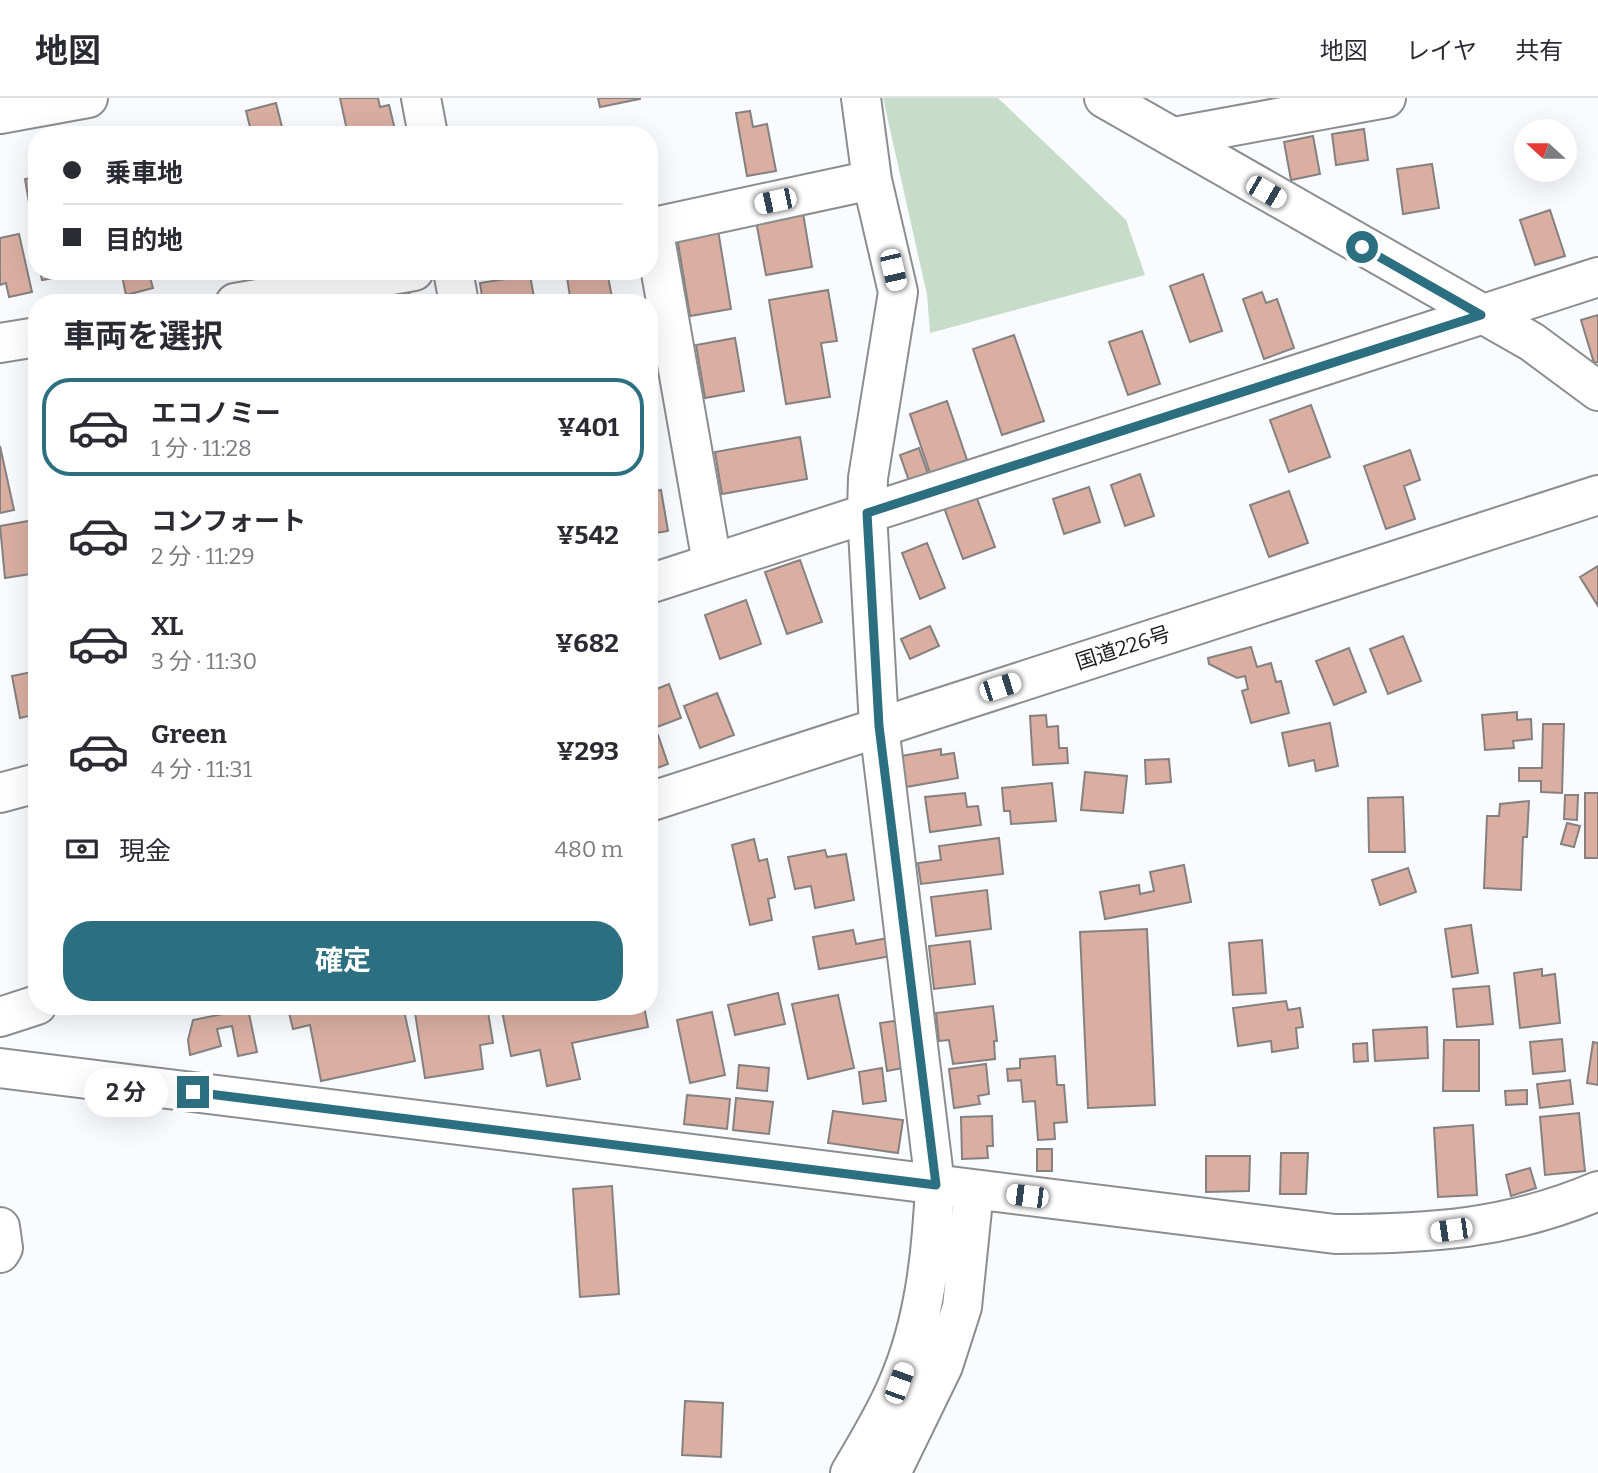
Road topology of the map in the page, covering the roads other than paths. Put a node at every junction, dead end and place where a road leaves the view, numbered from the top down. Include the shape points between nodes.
1 (88, 98) edge
2 (421, 98) edge
3 (861, 98) edge
4 (1104, 98) edge
5 (1386, 98) edge
6 (0, 114) edge
7 (426, 126) edge
8 (1174, 137) junction
9 (873, 180) junction
10 (658, 226) edge
11 (658, 266) edge
12 (1598, 277) edge
13 (364, 280) edge
14 (286, 294) edge
15 (1481, 315) junction
16 (28, 338) edge
17 (0, 343) edge
18 (1598, 391) edge
19 (1598, 495) edge
20 (867, 513) junction
21 (712, 563) junction
22 (658, 581) edge
23 (879, 726) junction
24 (28, 785) edge
25 (0, 793) edge
26 (658, 799) edge
27 (28, 1007) edge
28 (0, 1017) edge
29 (0, 1068) edge
30 (936, 1185) junction
31 (974, 1190) junction
32 (1598, 1191) edge
33 (0, 1227) edge
34 (0, 1252) edge
35 (850, 1473) edge
36 (891, 1473) edge

1 - 6 main road
2 - 7 main road
3 - 9 main road
4 - 8 main road
5 - 8 main road
8 - 15 main road
9 - 10 main road
9 - 20 main road via 898,292 868,478
11 - 21 main road
12 - 15 main road
13 - 14 main road
15 - 18 main road via 1532,342
15 - 20 main road
16 - 17 main road
19 - 23 main road, 国道226号
20 - 21 main road
20 - 23 main road
21 - 22 main road
23 - 26 main road, 国道226号
23 - 30 main road
24 - 25 main road
27 - 28 main road
29 - 30 main road
30 - 31 main road
30 - 35 main road via 933,1230 910,1351 879,1425
31 - 32 main road via 1335,1234 1424,1234 1503,1222
31 - 36 main road via 962,1307 943,1366
33 - 34 main road

